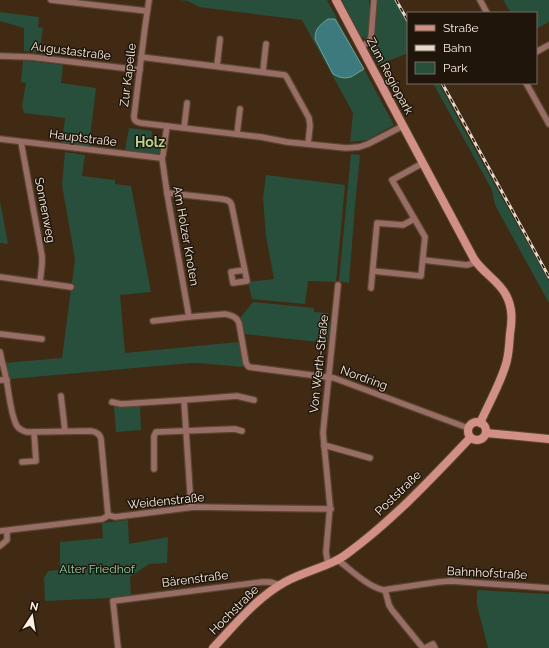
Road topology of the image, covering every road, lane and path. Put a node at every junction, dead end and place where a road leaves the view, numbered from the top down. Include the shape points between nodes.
1 (51, 0) edge
2 (149, 0) edge
3 (336, 0) edge
4 (374, 0) edge
5 (480, 0) edge
6 (147, 11) junction
7 (486, 12) edge
8 (220, 39) dead end
9 (266, 44) dead end
10 (549, 45) edge
11 (361, 47) junction
12 (537, 51) edge
13 (0, 56) edge
14 (141, 57) junction
15 (217, 66) junction
16 (140, 70) junction
17 (262, 71) junction
18 (527, 84) edge
19 (187, 103) dead end
20 (240, 109) dead end
21 (546, 113) edge
22 (549, 124) edge
23 (167, 126) junction
24 (403, 126) junction
25 (184, 128) junction
26 (237, 134) junction
27 (0, 139) edge
28 (21, 142) junction
29 (308, 144) junction
30 (162, 158) junction
31 (423, 163) junction
32 (167, 193) junction
33 (414, 219) junction
34 (423, 260) junction
35 (477, 262) junction
36 (244, 270) dead end
37 (373, 271) junction
38 (0, 277) edge
39 (40, 282) junction
40 (338, 284) dead end
41 (71, 286) dead end
42 (371, 288) dead end
43 (189, 318) junction
44 (153, 321) dead end
45 (0, 334) edge
46 (42, 339) dead end
47 (0, 352) edge
48 (328, 377) junction
49 (0, 380) edge
50 (7, 380) junction
51 (62, 396) dead end
52 (184, 400) junction
53 (254, 400) dead end
54 (112, 402) dead end
55 (480, 423) junction
56 (468, 428) junction
57 (186, 431) junction
58 (242, 431) dead end
59 (34, 432) junction
60 (65, 432) junction
61 (486, 433) junction
62 (470, 438) junction
63 (549, 439) edge
64 (324, 445) junction
65 (370, 458) dead end
66 (22, 462) dead end
67 (154, 469) dead end
68 (190, 507) junction
69 (330, 510) junction
70 (108, 515) junction
71 (0, 531) edge
72 (7, 531) junction
73 (0, 546) edge
74 (338, 560) junction
75 (328, 564) junction
76 (280, 585) junction
77 (549, 588) edge
78 (385, 590) junction
79 (118, 648) edge
80 (213, 648) edge
81 (424, 648) edge
82 (436, 648) edge

1 - 6 street
2 - 6 street, Zur Kapelle
3 - 11 street, Zum Regiopark
4 - 11 street via 371,38
5 - 7 street
6 - 14 street, Zur Kapelle
8 - 15 street
9 - 17 street
10 - 12 street
11 - 24 street, Zum Regiopark
13 - 16 street, Augustastraße
14 - 15 street
14 - 16 street, Zur Kapelle
15 - 17 street
16 - 23 street, Zur Kapelle via 135,120
17 - 29 street via 283,74 287,78 310,120
18 - 21 street
19 - 25 street
20 - 26 street
21 - 22 street
23 - 25 street
23 - 30 street
24 - 29 street via 376,141 355,148
24 - 31 street, Zum Regiopark
25 - 26 street
26 - 29 street
27 - 28 street, Hauptstraße
28 - 30 street, Hauptstraße
28 - 39 street, Sonnenweg via 42,256
30 - 32 street, Am Holzer Knoten
31 - 33 street via 392,180
31 - 35 street, Zum Regiopark
32 - 36 street via 230,202
32 - 43 street, Am Holzer Knoten
33 - 34 street via 425,237
33 - 37 street via 403,224 377,223
34 - 35 street via 467,265
34 - 37 street via 421,276
35 - 55 street, Zum Regiopark via 505,292 512,317 506,366
37 - 42 street
38 - 39 street
39 - 41 street
40 - 48 street, Von Werth-Straße
43 - 44 street
43 - 48 street, Nordring via 225,314 236,318 240,324 248,367
45 - 46 street
47 - 50 street
48 - 56 street, Nordring
48 - 64 street, Von Werth-Straße
49 - 50 street
50 - 59 street via 18,428
51 - 60 street
52 - 53 street via 236,396
52 - 54 street via 122,404
52 - 57 street
55 - 56 street via 475,422
55 - 61 street
56 - 62 street
57 - 58 street
57 - 67 street via 155,433
57 - 68 street
59 - 60 street
59 - 66 street via 36,461
60 - 70 street via 93,432 100,436
61 - 62 street via 480,440
61 - 63 street
62 - 74 street, Poststraße via 396,514
64 - 65 street
64 - 69 street, Von Werth-Straße
68 - 69 street, Weidenstraße
68 - 70 street, Weidenstraße via 115,517
69 - 75 street, Von Werth-Straße via 326,552
70 - 72 street, Weidenstraße via 102,519
71 - 72 street, Weidenstraße
72 - 73 street via 6,540
74 - 75 street, Hochstraße
74 - 78 street via 372,586
75 - 76 street, Hochstraße
76 - 79 street, Bärenstraße via 262,582 113,601
76 - 80 street, Hochstraße via 256,603
77 - 78 street, Bahnhofstraße via 446,582
78 - 81 street via 392,610
81 - 82 street via 433,644

